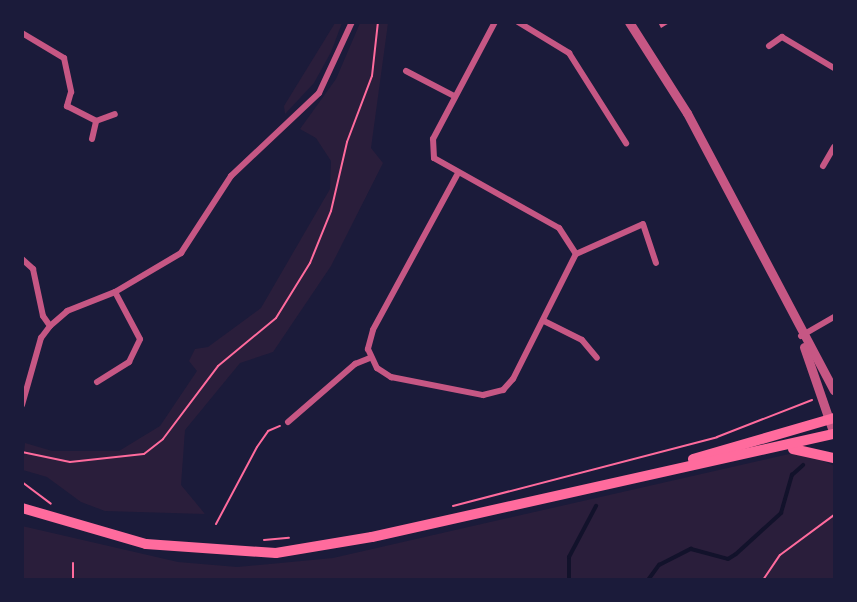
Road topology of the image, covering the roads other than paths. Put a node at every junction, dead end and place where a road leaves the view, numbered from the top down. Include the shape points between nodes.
1 (352, 22) edge
2 (495, 22) edge
3 (518, 22) edge
4 (629, 22) edge
5 (22, 33) edge
6 (769, 46) dead end
7 (834, 68) edge
8 (406, 71) dead end
9 (454, 96) junction
10 (115, 114) dead end
11 (96, 121) junction
12 (92, 139) dead end
13 (626, 143) dead end
14 (834, 147) edge
15 (823, 166) dead end
16 (457, 175) junction
17 (576, 254) junction
18 (22, 259) edge
19 (656, 263) dead end
20 (115, 291) junction
21 (834, 317) edge
22 (544, 321) junction
23 (50, 326) junction
24 (801, 336) junction
25 (370, 358) junction
26 (597, 358) dead end
27 (97, 382) dead end
28 (834, 391) edge
29 (22, 405) edge
30 (831, 419) edge
31 (288, 422) road end
32 (834, 434) edge
33 (766, 451) junction
34 (834, 458) edge
35 (638, 476) junction
36 (22, 508) edge

1 - 20 street via 319,93 231,176 190,243
2 - 9 street
3 - 13 street via 569,53
4 - 24 street via 687,113
5 - 11 street via 64,58 71,92 67,106
6 - 7 street via 783,38
8 - 9 street
9 - 16 street via 431,148 440,165
10 - 11 street
11 - 12 street
14 - 15 street
16 - 17 street via 559,228
16 - 25 street via 373,330
17 - 19 street via 643,224
17 - 22 street
18 - 23 street via 33,269 43,316
20 - 23 street via 67,311
20 - 27 street via 140,339 129,362
21 - 24 street
22 - 25 street via 513,379 494,393 474,395 391,377
22 - 26 street via 582,340
23 - 29 street via 41,338
24 - 28 street
24 - 30 street via 819,398
25 - 31 street via 355,364
30 - 32 street
30 - 35 main road
32 - 33 main road
33 - 34 main road via 805,448
33 - 35 main road
35 - 36 main road via 372,537 276,553 146,544

